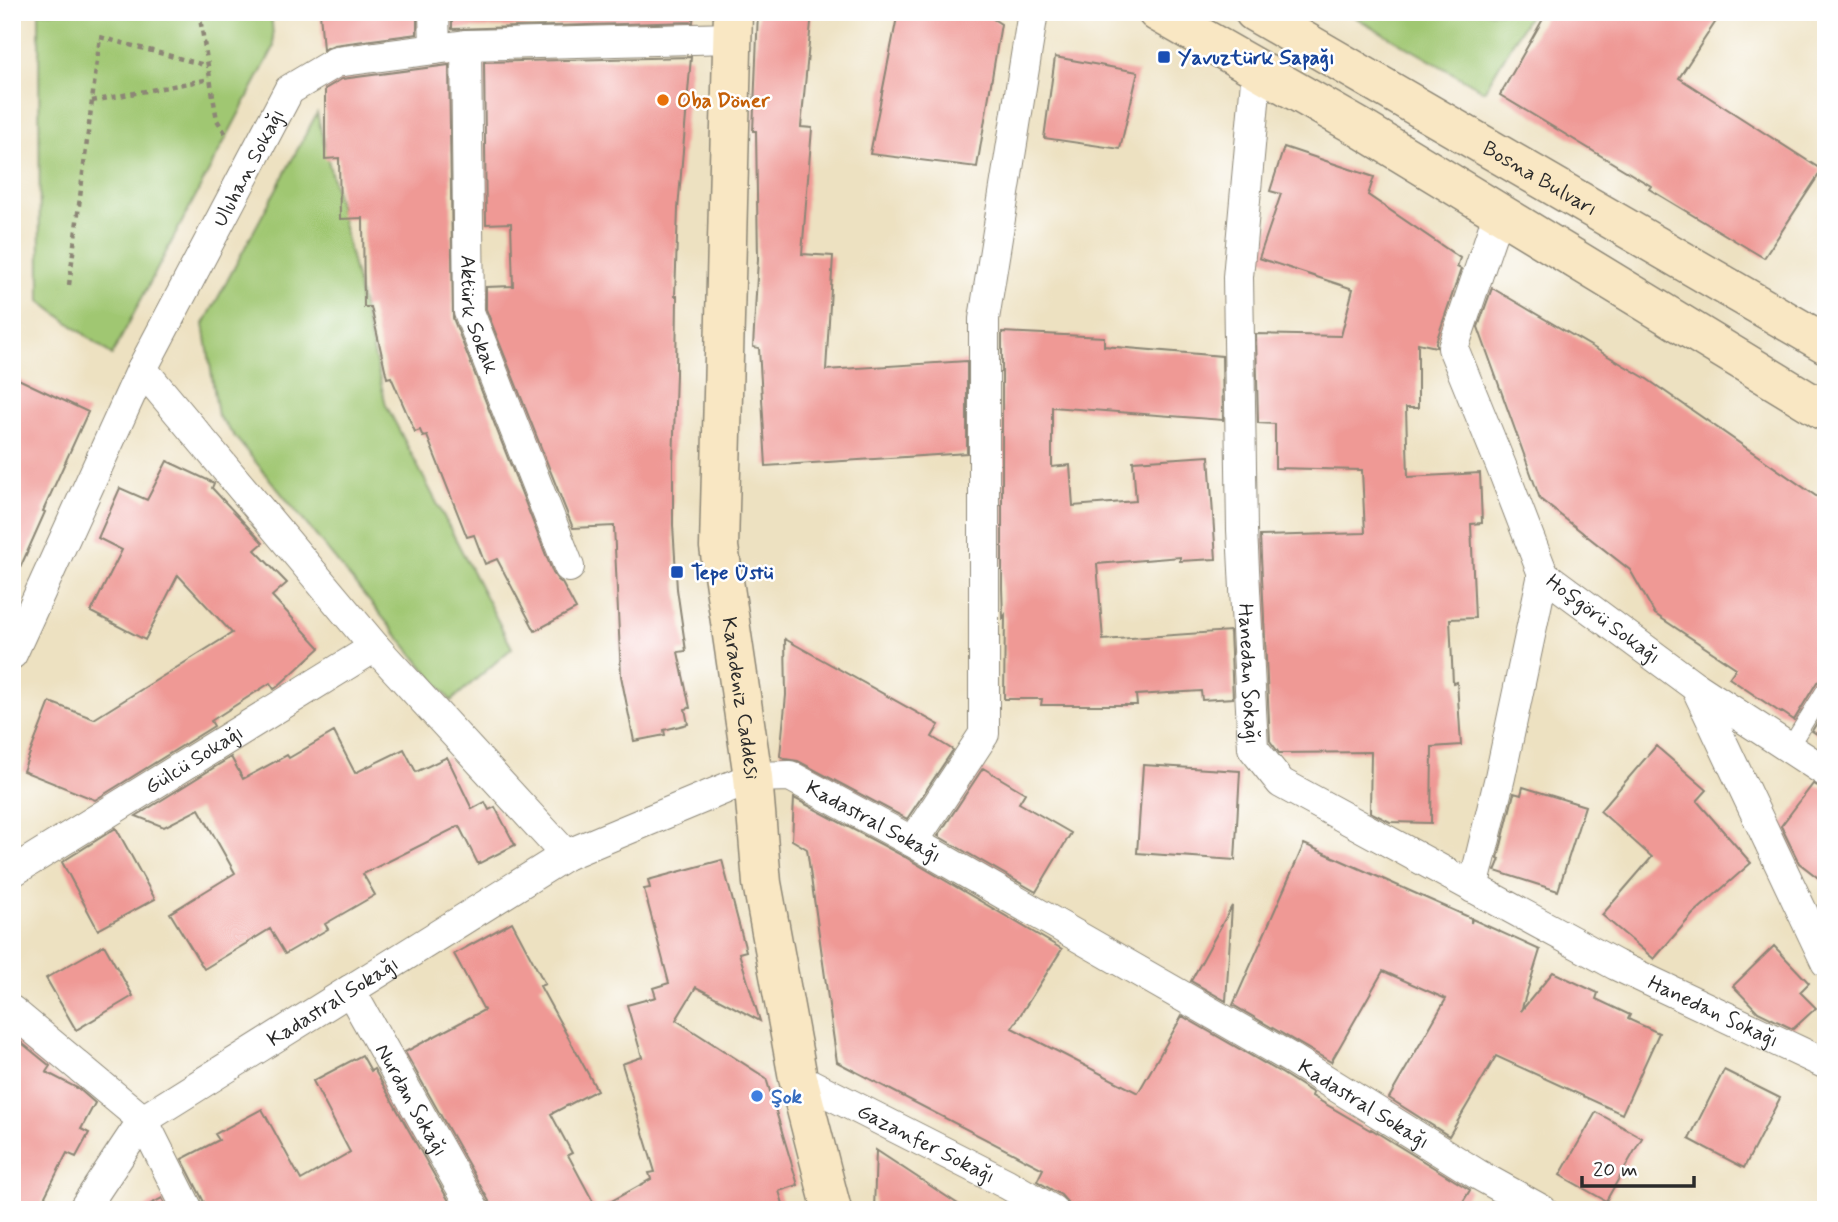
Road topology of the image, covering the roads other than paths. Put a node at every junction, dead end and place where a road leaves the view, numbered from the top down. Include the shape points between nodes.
1 (434, 12) edge
2 (1033, 12) edge
3 (1157, 12) edge
4 (1254, 12) edge
5 (733, 25) edge
6 (466, 45) junction
7 (435, 49) junction
8 (1257, 69) junction
9 (1499, 212) junction
10 (1826, 344) edge
11 (142, 369) junction
12 (1826, 412) edge
13 (569, 567) dead end
14 (1543, 574) junction
15 (375, 648) junction
16 (12, 654) edge
17 (1696, 687) junction
18 (1826, 688) edge
19 (1789, 748) junction
20 (1826, 772) edge
21 (752, 777) junction
22 (913, 842) junction
23 (566, 855) junction
24 (12, 872) edge
25 (1473, 888) junction
26 (1826, 962) edge
27 (350, 990) junction
28 (12, 1011) edge
29 (1826, 1064) edge
30 (798, 1078) junction
31 (143, 1120) junction
32 (83, 1210) edge
33 (188, 1210) edge
34 (474, 1210) edge
35 (832, 1210) edge
36 (1052, 1210) edge
37 (1542, 1210) edge

1 - 7 street
2 - 22 street via 984,319 985,734
3 - 8 main road
4 - 10 main road, Bosna Bulvarı
5 - 6 street, Uluhan Sokağı
5 - 21 main road, Karadeniz Caddesi via 719,547
6 - 7 street, Uluhan Sokağı
6 - 13 street, Aktürk Sokak via 469,312
7 - 11 street, Uluhan Sokağı via 337,62 289,90
8 - 9 main road
8 - 25 street, Hanedan Sokağı via 1238,277 1242,530 1253,748 1281,783
9 - 12 main road
9 - 14 street via 1453,348
11 - 15 street
11 - 16 street, Uluhan Sokağı
14 - 17 street, Hoşgörü Sokağı
14 - 25 street, Hoşgörü Sokağı
15 - 23 street
15 - 24 street, Gülcü Sokağı
17 - 19 street, Hoşgörü Sokağı
17 - 26 street
18 - 19 lane
19 - 20 street, Hoşgörü Sokağı
21 - 22 street, Kadastral Sokağı via 790,776
21 - 23 street, Kadastral Sokağı
21 - 30 main road, Karadeniz Caddesi via 762,883
22 - 37 street, Kadastral Sokağı via 1292,1059
23 - 27 street, Kadastral Sokağı
25 - 29 street, Hanedan Sokağı via 1616,965
27 - 31 street, Kadastral Sokağı
27 - 34 street, Nurdan Sokağı
28 - 31 street
30 - 35 main road, Karadeniz Caddesi
30 - 36 street, Gazanfer Sokağı
31 - 32 street, Kadastral Sokağı
31 - 33 street

